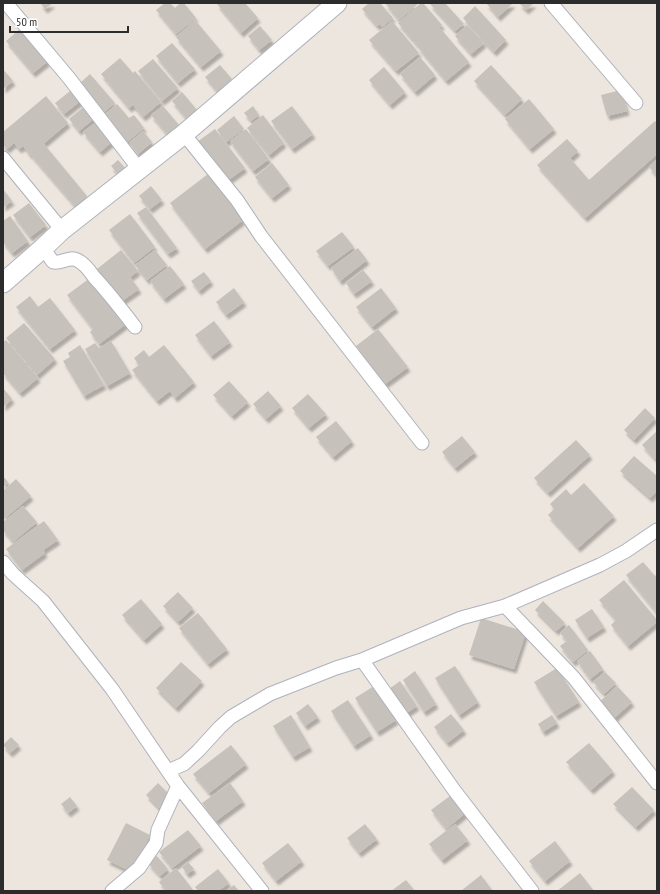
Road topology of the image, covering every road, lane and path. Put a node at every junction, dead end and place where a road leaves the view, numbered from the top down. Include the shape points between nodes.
1 (6, 3) edge
2 (336, 3) edge
3 (551, 3) edge
4 (636, 103) dead end
5 (184, 134) junction
6 (3, 158) edge
7 (139, 169) junction
8 (62, 230) junction
9 (43, 248) junction
10 (3, 283) edge
11 (135, 328) dead end
12 (422, 443) dead end
13 (657, 530) edge
14 (3, 562) edge
15 (505, 606) junction
16 (362, 660) junction
17 (168, 772) junction
18 (657, 783) edge
19 (178, 786) junction
20 (112, 891) edge
21 (262, 891) edge
22 (532, 891) edge

1 - 7 street via 69,78
2 - 5 street
3 - 4 street
5 - 7 street
5 - 12 street
6 - 8 street
7 - 8 street
8 - 9 street
9 - 10 street
9 - 11 street via 53,262 72,259 86,267
13 - 15 street via 600,565
14 - 17 street via 12,574 43,601 112,689
15 - 16 street via 461,618
15 - 18 street via 574,678
16 - 17 street via 270,694 242,710 230,717 184,764
16 - 22 street via 450,783
17 - 19 street
19 - 20 street via 158,830 156,843 138,868
19 - 21 street

